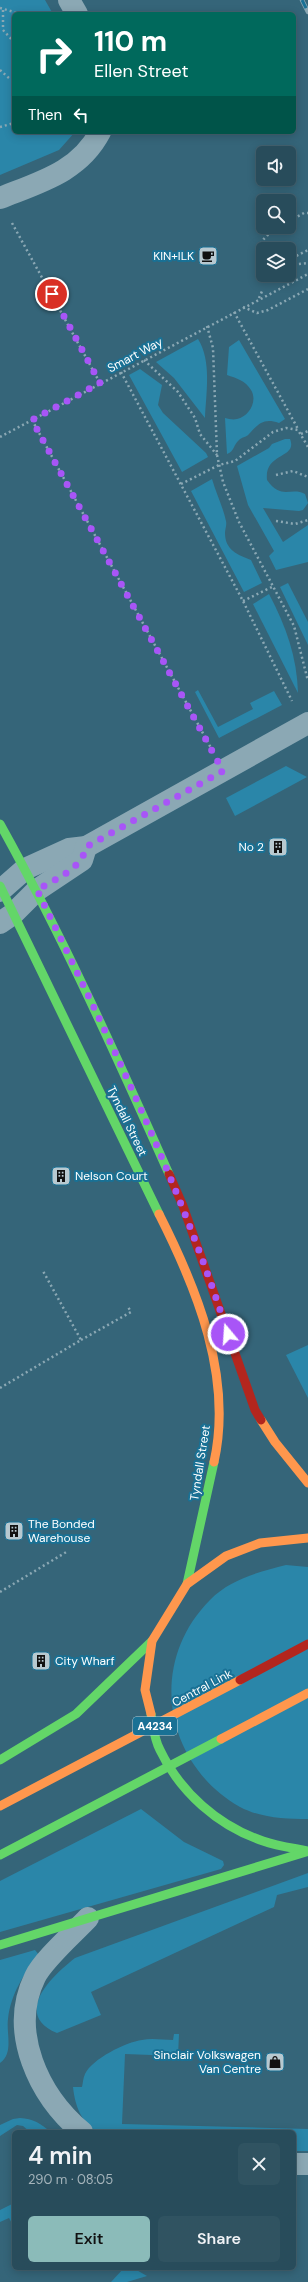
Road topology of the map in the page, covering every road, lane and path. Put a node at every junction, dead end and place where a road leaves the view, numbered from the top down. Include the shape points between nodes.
1 (69, 0) edge
2 (2, 9) edge
3 (13, 12) edge
4 (75, 12) edge
5 (12, 40) edge
6 (0, 70) edge
7 (12, 79) edge
8 (12, 124) edge
9 (0, 127) edge
10 (99, 134) edge
11 (4, 208) edge
12 (308, 213) edge
13 (296, 217) edge
14 (268, 234) edge
15 (262, 242) edge
16 (308, 250) edge
17 (296, 256) edge
18 (308, 263) edge
19 (296, 264) edge
20 (308, 274) edge
21 (263, 289) dead end
22 (308, 289) edge
23 (257, 300) junction
24 (243, 307) junction
25 (234, 312) junction
26 (207, 326) junction
27 (144, 360) junction
28 (121, 372) junction
29 (100, 383) junction
30 (32, 420) junction
31 (298, 430) junction
32 (308, 431) edge
33 (301, 434) junction
34 (0, 437) edge
35 (308, 447) edge
36 (217, 455) junction
37 (219, 465) junction
38 (276, 475) dead end
39 (308, 477) edge
40 (181, 484) junction
41 (308, 520) edge
42 (276, 521) dead end
43 (274, 586) junction
44 (243, 601) junction
45 (308, 681) edge
46 (306, 724) edge
47 (223, 771) junction
48 (0, 824) edge
49 (86, 847) junction
50 (26, 869) junction
51 (1, 889) edge
52 (37, 890) junction
53 (6, 919) edge
54 (42, 1271) dead end
55 (128, 1307) dead end
56 (81, 1340) junction
57 (0, 1388) edge
58 (308, 1483) edge
59 (308, 1538) edge
60 (68, 1551) dead end
61 (187, 1584) junction
62 (0, 1592) edge
63 (152, 1641) junction
64 (308, 1644) edge
65 (308, 1693) edge
66 (0, 1760) edge
67 (0, 1806) edge
68 (307, 1852) edge
69 (0, 1855) edge
70 (88, 1918) junction
71 (0, 1945) edge
72 (80, 2130) edge
73 (296, 2164) edge
74 (308, 2164) edge

1 - 4 street
2 - 3 path
2 - 5 path via 3,30
6 - 7 path
8 - 9 path
10 - 11 street via 92,147 71,166
11 - 29 path
12 - 13 path
14 - 15 path
16 - 17 path
18 - 19 path
20 - 23 path, Smart Way
21 - 23 path
22 - 24 path via 268,310 257,313
23 - 24 path, Smart Way
24 - 25 path, Smart Way
25 - 26 path, Smart Way
25 - 31 path
26 - 27 path, Smart Way
26 - 36 path via 213,348
27 - 28 path, Smart Way
27 - 36 path via 178,392 195,418 200,434
28 - 29 path, Smart Way
28 - 40 path
29 - 30 path, Smart Way
30 - 34 path, Smart Way
30 - 47 path
31 - 33 path
31 - 37 path via 286,428 274,432 235,460
32 - 33 path
33 - 35 path
36 - 37 path
37 - 40 path
37 - 43 path via 239,522
38 - 39 path via 293,471
40 - 44 path
41 - 42 path via 295,524
43 - 44 path
43 - 45 path via 294,626
44 - 46 path
46 - 47 street
47 - 49 street
48 - 50 street, Tyndall Street
49 - 50 street via 68,849
49 - 52 street via 82,860
50 - 51 street
50 - 52 street, Tyndall Street
51 - 53 street, Tyndall Street
52 - 53 street
52 - 58 street, Tyndall Street via 93,1005 183,1206 255,1410 275,1442
53 - 61 street, Tyndall Street via 162,1219 182,1261 205,1324 217,1378 219,1439
54 - 56 path
55 - 56 path via 131,1312
56 - 57 path
59 - 61 street via 260,1543 226,1556
60 - 62 path
61 - 63 street
63 - 66 street via 76,1714
63 - 68 street via 145,1690 159,1749 180,1782 203,1808 229,1826 263,1841
64 - 67 street, Central Link / A4234, bridge
65 - 69 street, bridge
68 - 70 street
70 - 71 street
70 - 72 street via 35,1976 26,2007 26,2038 34,2069 45,2091
73 - 74 street

